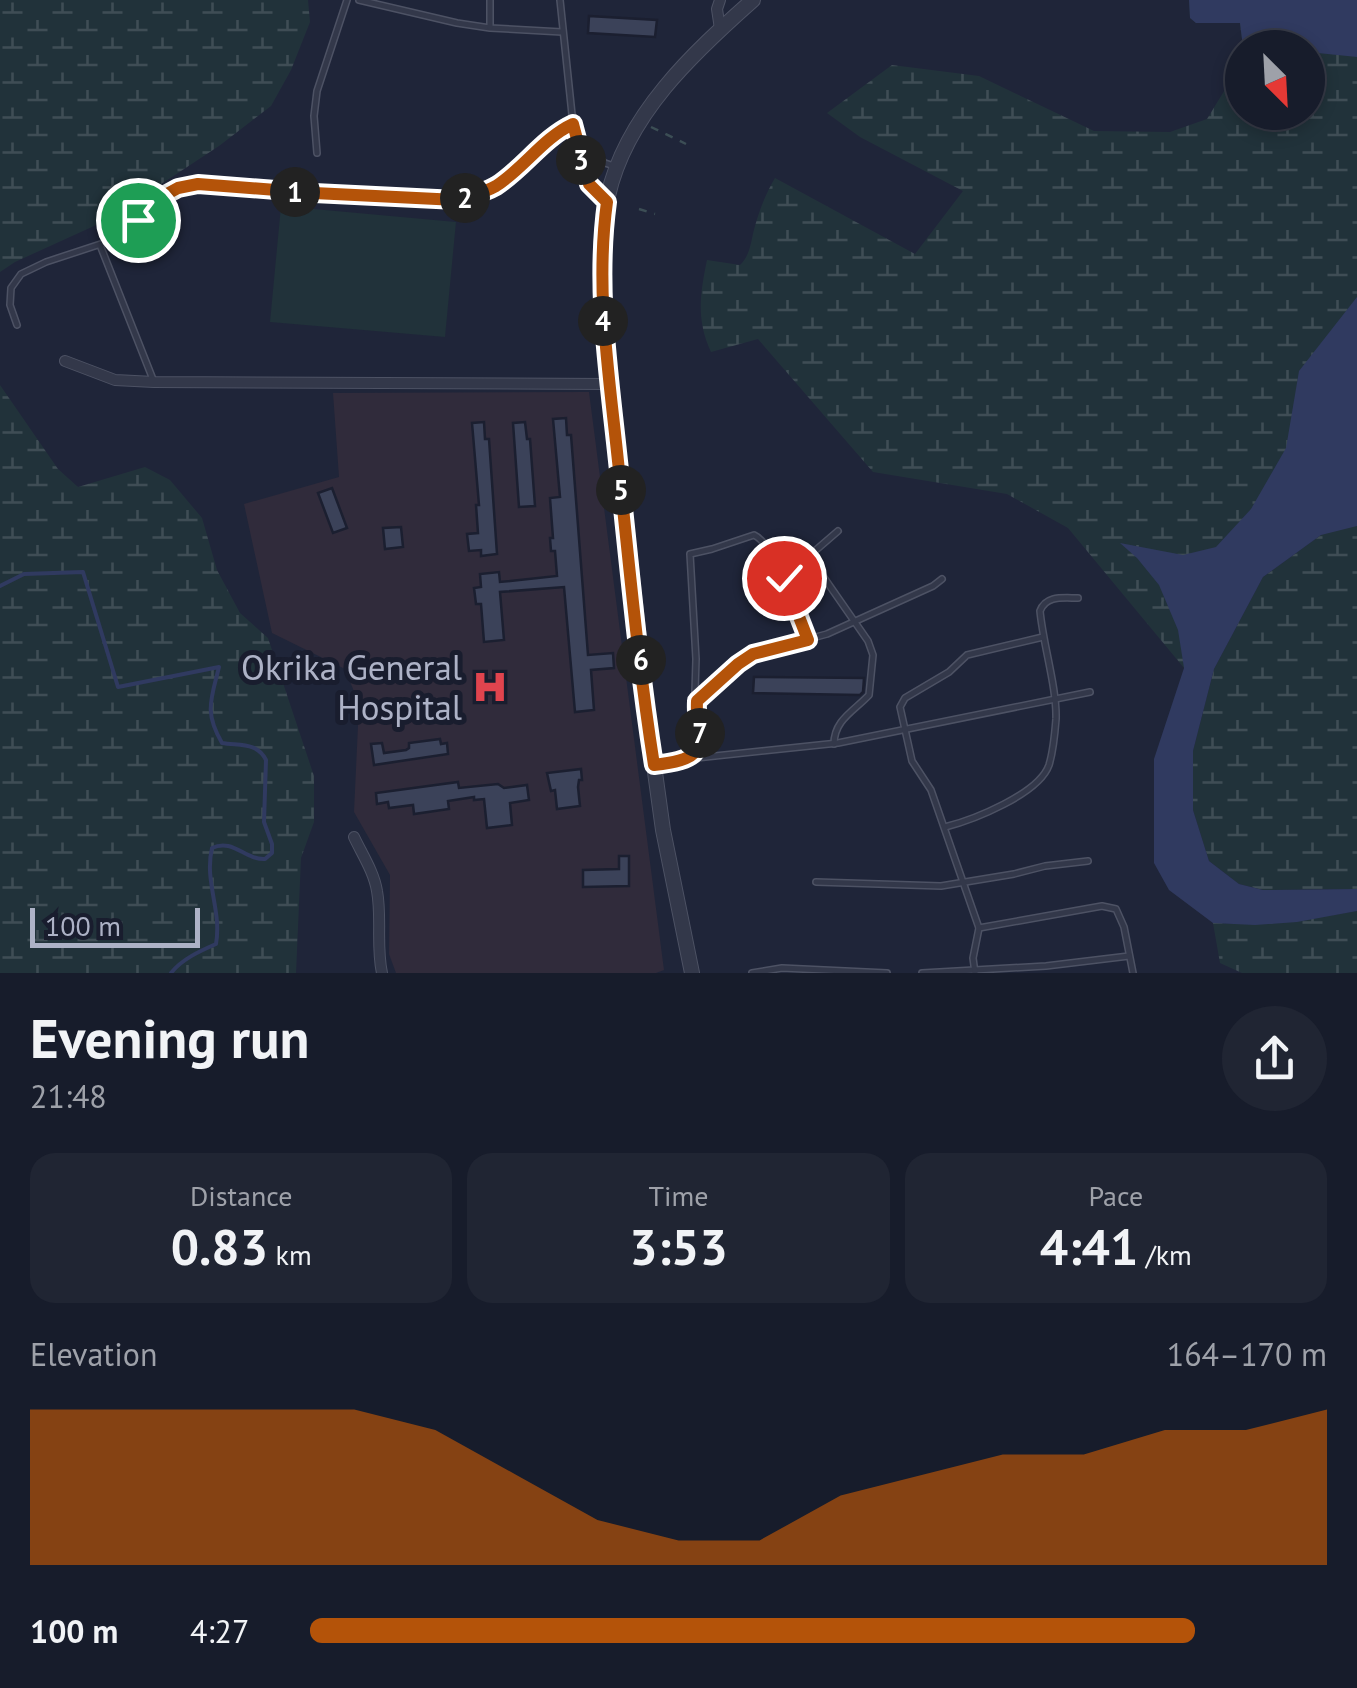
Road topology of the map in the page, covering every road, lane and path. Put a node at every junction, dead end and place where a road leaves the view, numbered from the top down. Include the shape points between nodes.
1 (347, 0) edge
2 (359, 0) edge
3 (490, 0) edge
4 (560, 0) edge
5 (720, 0) edge
6 (753, 0) edge
7 (490, 28) junction
8 (720, 29) junction
9 (562, 32) junction
10 (641, 122) junction
11 (573, 124) junction
12 (580, 143) junction
13 (686, 144) dead end
14 (317, 154) dead end
15 (618, 168) junction
16 (607, 202) junction
17 (639, 208) dead end
18 (655, 214) dead end
19 (100, 245) junction
20 (17, 325) dead end
21 (64, 362) dead end
22 (154, 382) junction
23 (610, 384) junction
24 (838, 532) dead end
25 (942, 579) dead end
26 (1078, 598) dead end
27 (854, 620) junction
28 (1043, 636) junction
29 (808, 640) junction
30 (1090, 692) dead end
31 (1054, 700) junction
32 (697, 701) junction
33 (904, 730) junction
34 (834, 744) junction
35 (687, 759) junction
36 (654, 765) junction
37 (945, 827) junction
38 (354, 838) dead end
39 (1088, 861) dead end
40 (816, 882) dead end
41 (962, 883) junction
42 (979, 928) junction
43 (1129, 956) junction
44 (974, 971) edge
45 (382, 973) edge
46 (692, 973) edge
47 (752, 973) edge
48 (886, 973) edge
49 (922, 973) edge
50 (1133, 973) edge

1 - 14 lane via 317,91
2 - 7 lane
3 - 7 lane
4 - 9 lane
5 - 8 street
6 - 8 street
7 - 9 lane
8 - 10 street
9 - 11 lane
10 - 13 path
10 - 15 street
11 - 12 lane
11 - 19 lane via 475,196 198,184 156,200 128,235
12 - 15 lane
12 - 16 lane via 589,184
15 - 16 street
16 - 23 street via 601,296
17 - 18 path
19 - 20 lane via 21,274 11,288
19 - 22 lane
21 - 22 street via 115,380
22 - 23 street
23 - 36 street
24 - 27 lane via 810,556
25 - 27 lane
26 - 28 lane via 1043,604
27 - 29 lane
27 - 34 lane via 873,655 869,695 834,732
28 - 31 lane
28 - 33 lane via 968,654 905,698
29 - 32 lane via 753,654
29 - 32 lane via 762,539 754,535 690,554
30 - 31 lane
31 - 33 lane
31 - 37 lane via 1049,767 1041,777 1002,806
32 - 35 lane via 700,736
33 - 34 lane
33 - 37 lane via 912,762
34 - 35 lane
35 - 36 lane
36 - 46 street
37 - 41 lane
38 - 45 street via 376,885
39 - 41 lane
40 - 41 lane
41 - 42 lane
42 - 43 lane via 1102,906 1121,917
42 - 44 lane
43 - 44 lane
43 - 50 lane
44 - 49 lane
47 - 48 lane

